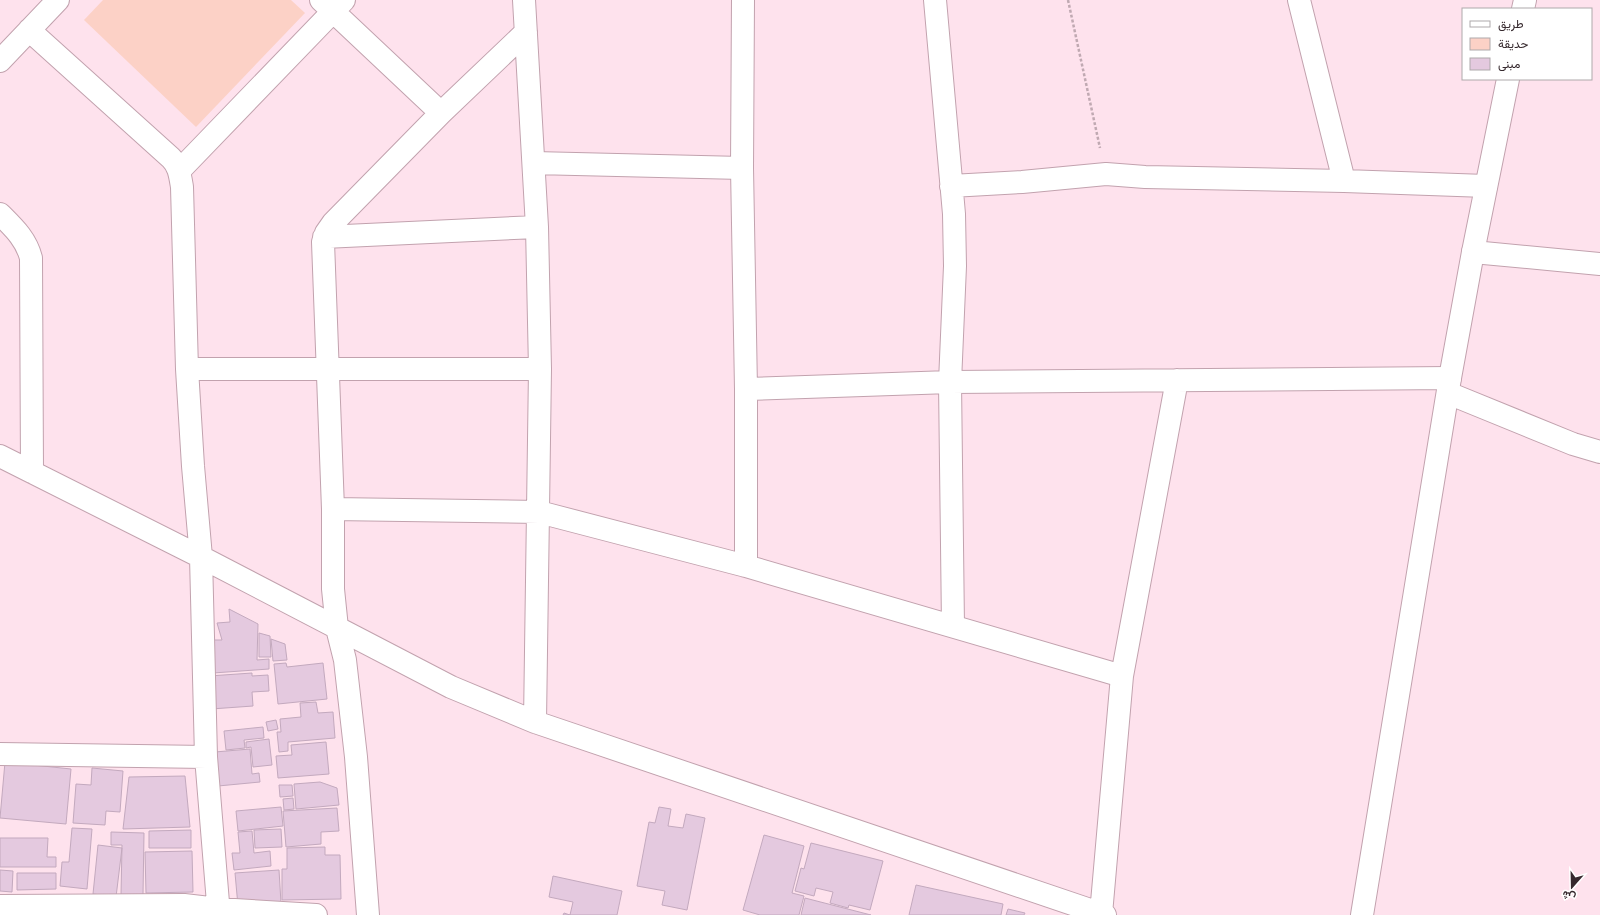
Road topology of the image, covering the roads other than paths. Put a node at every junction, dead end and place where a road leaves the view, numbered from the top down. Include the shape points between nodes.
1 (58, 0) edge
2 (524, 0) edge
3 (743, 0) edge
4 (935, 0) edge
5 (1299, 0) edge
6 (333, 4) edge
7 (29, 30) junction
8 (526, 32) junction
9 (0, 61) edge
10 (1508, 80) edge
11 (441, 113) junction
12 (534, 164) junction
13 (742, 168) junction
14 (179, 171) junction
15 (1344, 181) junction
16 (951, 186) junction
17 (1486, 186) junction
18 (0, 214) edge
19 (537, 227) junction
20 (324, 237) junction
21 (1473, 252) junction
22 (1600, 264) edge
23 (540, 368) junction
24 (187, 369) junction
25 (328, 369) junction
26 (1177, 380) junction
27 (950, 382) junction
28 (1449, 386) junction
29 (746, 389) junction
30 (1600, 452) edge
31 (0, 456) edge
32 (32, 472) junction
33 (333, 509) junction
34 (539, 512) junction
35 (201, 557) junction
36 (746, 566) junction
37 (953, 626) junction
38 (337, 628) junction
39 (1122, 676) junction
40 (535, 722) junction
41 (0, 754) edge
42 (206, 757) junction
43 (0, 906) edge
44 (219, 912) edge
45 (1103, 914) edge
46 (316, 915) edge
47 (368, 915) edge
48 (1362, 915) edge

1 - 7 street
2 - 8 street
3 - 13 street
4 - 16 street
5 - 15 street
6 - 11 street
6 - 14 street
7 - 9 street
7 - 14 street via 171,158
8 - 11 street
8 - 12 street
10 - 17 street
11 - 20 street via 333,223
12 - 13 street
12 - 19 street
13 - 29 street
14 - 24 street via 182,187
15 - 16 street via 1106,174
15 - 17 street
16 - 27 street via 955,266
17 - 21 street
18 - 32 street via 22,236 31,258
19 - 20 street
19 - 23 street
20 - 25 street via 322,252
21 - 22 street
21 - 28 street
23 - 25 street
23 - 34 street
24 - 25 street
24 - 35 street
25 - 33 street
26 - 27 street
26 - 28 street
26 - 39 street
27 - 29 street
27 - 37 street
28 - 30 street via 1573,444
28 - 48 street
29 - 36 street
31 - 32 street
32 - 35 street
33 - 34 street
33 - 38 street via 333,589
34 - 36 street
34 - 40 street
35 - 38 street
35 - 42 street
36 - 37 street
37 - 39 street
38 - 40 street via 451,686
38 - 47 street via 345,660 356,757
39 - 45 street
40 - 45 street
41 - 42 street
42 - 44 street
43 - 44 street via 184,904
44 - 46 street

